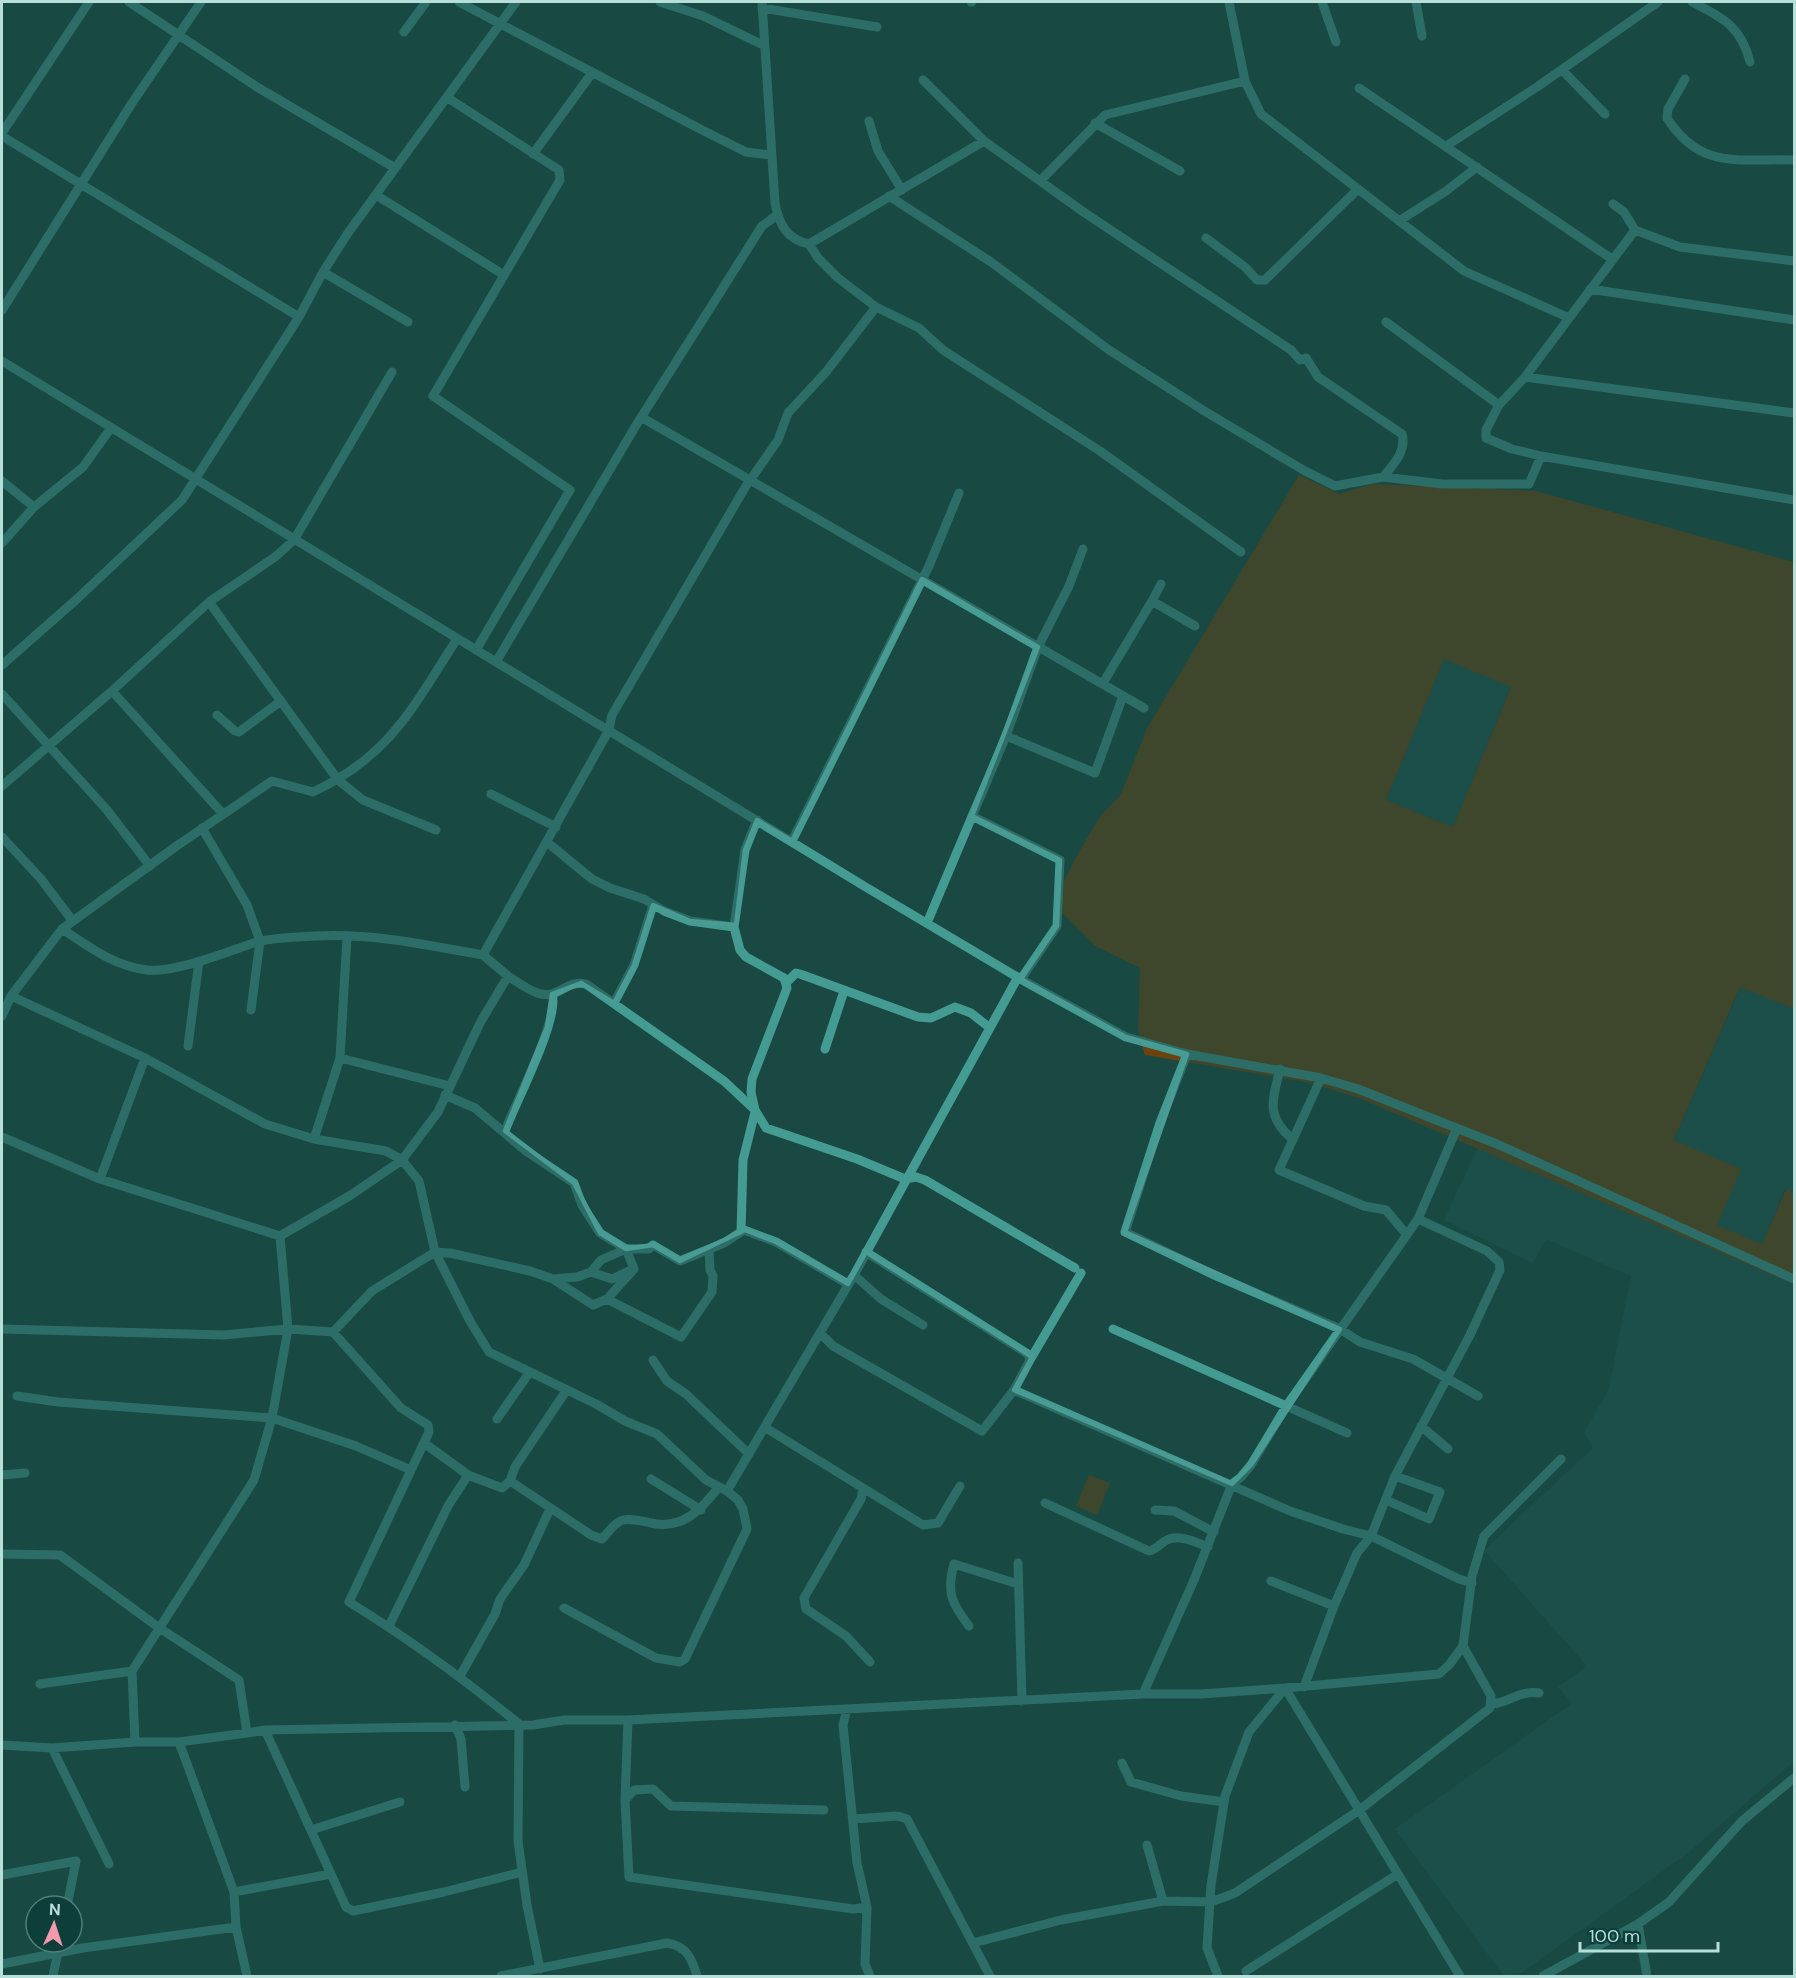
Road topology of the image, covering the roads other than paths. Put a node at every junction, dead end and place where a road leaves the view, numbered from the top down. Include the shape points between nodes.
1 (89, 2) edge
2 (129, 2) edge
3 (201, 2) edge
4 (426, 2) edge
5 (459, 2) edge
6 (516, 2) edge
7 (660, 2) edge
8 (1228, 2) edge
9 (1322, 2) edge
10 (1416, 2) edge
11 (1658, 2) edge
12 (1692, 2) edge
13 (762, 4) edge
14 (502, 25) junction
15 (877, 27) dead end
16 (404, 32) dead end
17 (180, 36) junction
18 (1422, 36) dead end
19 (1336, 42) dead end
20 (763, 45) junction
21 (1750, 62) dead end
22 (1562, 70) junction
23 (592, 73) junction
24 (1685, 79) dead end
25 (923, 80) dead end
26 (1245, 81) junction
27 (1359, 88) dead end
28 (448, 98) junction
29 (1605, 114) dead end
30 (869, 121) dead end
31 (1095, 123) junction
32 (2, 134) edge
33 (984, 141) junction
34 (1446, 146) junction
35 (533, 154) junction
36 (771, 155) junction
37 (1794, 160) edge
38 (1477, 167) junction
39 (395, 168) junction
40 (1180, 171) dead end
41 (1040, 181) junction
42 (83, 184) junction
43 (902, 190) junction
44 (1357, 190) junction
45 (376, 195) junction
46 (889, 196) junction
47 (1613, 204) dead end
48 (777, 215) junction
49 (1399, 221) junction
50 (1635, 230) junction
51 (1206, 238) dead end
52 (809, 244) junction
53 (1612, 260) junction
54 (1794, 261) edge
55 (323, 272) junction
56 (504, 275) junction
57 (1590, 289) junction
58 (876, 307) junction
59 (2, 310) edge
60 (299, 317) junction
61 (1567, 317) junction
62 (1794, 320) edge
63 (408, 322) dead end
64 (1386, 322) dead end
65 (2, 361) edge
66 (392, 372) dead end
67 (1525, 377) junction
68 (1499, 405) junction
69 (1794, 413) edge
70 (641, 417) junction
71 (111, 428) junction
72 (1541, 456) junction
73 (1383, 477) junction
74 (196, 478) junction
75 (750, 479) junction
76 (2, 482) edge
77 (959, 493) dead end
78 (1794, 500) edge
79 (34, 507) junction
80 (294, 540) junction
81 (2, 543) edge
82 (1083, 549) dead end
83 (1241, 552) dead end
84 (922, 579) junction
85 (1161, 584) dead end
86 (1152, 601) junction
87 (209, 602) junction
88 (1195, 626) dead end
89 (457, 639) junction
90 (1038, 647) junction
91 (476, 650) junction
92 (496, 662) junction
93 (2, 665) edge
94 (1103, 683) junction
95 (112, 691) junction
96 (2, 694) edge
97 (1124, 696) junction
98 (281, 701) junction
99 (1144, 708) dead end
100 (217, 714) dead end
101 (609, 730) junction
102 (1006, 735) junction
103 (48, 747) junction
104 (338, 780) junction
105 (2, 786) edge
106 (491, 794) dead end
107 (223, 814) junction
108 (972, 816) junction
109 (757, 820) junction
110 (556, 827) junction
111 (202, 828) junction
112 (436, 830) dead end
113 (2, 837) edge
114 (792, 841) junction
115 (548, 843) junction
116 (150, 866) junction
117 (653, 905) junction
118 (72, 920) junction
119 (927, 923) junction
120 (734, 927) junction
121 (62, 929) junction
122 (347, 938) junction
123 (260, 941) junction
124 (483, 955) junction
125 (199, 961) junction
126 (508, 976) junction
127 (1020, 978) junction
128 (786, 983) junction
129 (844, 991) junction
130 (552, 994) junction
131 (11, 996) junction
132 (614, 1003) junction
133 (251, 1010) dead end
134 (2, 1016) edge
135 (990, 1028) junction
136 (188, 1046) dead end
137 (825, 1049) dead end
138 (1187, 1054) junction
139 (146, 1058) junction
140 (340, 1058) junction
141 (1280, 1069) junction
142 (1321, 1078) junction
143 (450, 1086) junction
144 (445, 1095) junction
145 (755, 1110) junction
146 (1457, 1128) junction
147 (505, 1131) junction
148 (2, 1137) edge
149 (314, 1138) junction
150 (1291, 1138) junction
151 (402, 1160) junction
152 (100, 1179) junction
153 (905, 1179) junction
154 (1418, 1219) junction
155 (741, 1232) junction
156 (1407, 1235) junction
157 (280, 1236) junction
158 (626, 1249) junction
159 (709, 1250) junction
160 (435, 1252) junction
161 (867, 1252) junction
162 (634, 1269) junction
163 (591, 1272) junction
164 (854, 1275) junction
165 (553, 1279) junction
166 (1794, 1279) edge
167 (848, 1284) junction
168 (607, 1299) junction
169 (923, 1325) dead end
170 (2, 1329) edge
171 (288, 1329) junction
172 (1113, 1329) dead end
173 (1340, 1329) junction
174 (333, 1332) junction
175 (820, 1333) junction
176 (653, 1360) dead end
177 (1030, 1360) junction
178 (529, 1372) junction
179 (1444, 1379) junction
180 (1014, 1390) junction
181 (566, 1391) junction
182 (17, 1396) dead end
183 (1478, 1396) dead end
184 (1287, 1405) junction
185 (272, 1418) junction
186 (497, 1419) dead end
187 (1420, 1426) junction
188 (766, 1428) junction
189 (1347, 1433) dead end
190 (424, 1443) junction
191 (1448, 1449) dead end
192 (749, 1454) junction
193 (1561, 1459) dead end
194 (411, 1470) junction
195 (25, 1473) dead end
196 (2, 1474) edge
197 (468, 1475) junction
198 (1395, 1476) junction
199 (651, 1479) dead end
200 (510, 1481) junction
201 (1232, 1484) junction
202 (960, 1486) dead end
203 (863, 1488) junction
204 (723, 1490) junction
205 (1386, 1500) junction
206 (1045, 1503) dead end
207 (550, 1509) junction
208 (701, 1510) junction
209 (1155, 1510) dead end
210 (1214, 1532) junction
211 (1371, 1536) junction
212 (1208, 1546) junction
213 (2, 1554) edge
214 (1018, 1563) dead end
215 (1271, 1581) dead end
216 (1472, 1583) junction
217 (1018, 1584) junction
218 (1334, 1606) junction
219 (564, 1608) dead end
220 (389, 1626) junction
221 (969, 1626) dead end
222 (158, 1627) junction
223 (1463, 1646) junction
224 (870, 1662) dead end
225 (132, 1671) junction
226 (460, 1676) junction
227 (40, 1684) dead end
228 (1304, 1687) junction
229 (1285, 1688) junction
230 (1539, 1693) dead end
231 (1143, 1694) junction
232 (1022, 1701) junction
233 (1492, 1704) junction
234 (847, 1709) junction
235 (628, 1720) junction
236 (519, 1724) junction
237 (455, 1725) junction
238 (265, 1730) junction
239 (247, 1733) junction
240 (135, 1742) junction
241 (179, 1742) junction
242 (2, 1745) edge
243 (52, 1748) junction
244 (1122, 1763) dead end
245 (1794, 1778) edge
246 (465, 1787) dead end
247 (626, 1800) junction
248 (400, 1802) dead end
249 (1224, 1803) junction
250 (824, 1809) dead end
251 (1358, 1811) junction
252 (853, 1819) junction
253 (311, 1830) junction
254 (1147, 1845) dead end
255 (109, 1864) dead end
256 (522, 1872) junction
257 (331, 1874) junction
258 (1398, 1874) junction
259 (2, 1875) edge
260 (234, 1892) junction
261 (69, 1894) edge
262 (1163, 1901) junction
263 (1211, 1902) junction
264 (867, 1907) junction
265 (1638, 1924) junction
266 (236, 1927) junction
267 (973, 1943) junction
268 (84, 1950) edge
269 (58, 1954) joint
270 (2, 1964) edge
271 (540, 1969) junction
272 (1246, 1971) dead end
273 (53, 1977) edge
274 (247, 1977) edge
275 (501, 1977) edge
276 (697, 1977) edge
277 (870, 1977) edge
278 (990, 1977) edge
279 (1218, 1977) edge
280 (1460, 1977) edge
281 (1543, 1977) edge
282 (1647, 1977) edge

1 - 32 street
2 - 17 street
3 - 17 street
4 - 16 street
5 - 14 street
6 - 14 street
7 - 20 street via 704,16
8 - 26 street
9 - 19 street
10 - 18 street
11 - 22 street
12 - 21 street via 1732,26 1746,44
13 - 15 street
13 - 20 street
14 - 23 street
14 - 28 street
17 - 39 street via 256,87
17 - 42 street
20 - 36 street
22 - 29 street
22 - 34 street
23 - 35 street
23 - 36 street via 746,152
24 - 37 street via 1667,118 1689,146 1707,156
25 - 33 street
26 - 31 street via 1115,111
26 - 44 street via 1261,114
27 - 34 street
28 - 35 street
28 - 39 street
30 - 43 street via 878,151
31 - 40 street
31 - 41 street
32 - 42 street
33 - 41 street
33 - 43 street
34 - 38 street
35 - 56 street via 559,170 560,180
36 - 48 street
38 - 49 street
38 - 53 street
39 - 45 street
41 - 73 street via 1291,350 1300,360 1306,358 1318,377 1402,434 1401,453
42 - 59 street
42 - 60 street
43 - 46 street
44 - 49 street
44 - 51 street via 1265,280 1257,280
45 - 55 street
45 - 56 street
46 - 52 street
46 - 73 street via 991,262 1109,350 1305,471 1335,486
47 - 50 street via 1624,212
48 - 52 street via 779,224 798,241
48 - 70 street via 762,226
49 - 61 street via 1464,271
50 - 53 street
50 - 54 street via 1680,247
52 - 58 street via 838,278
53 - 57 street
55 - 60 street
55 - 63 street
56 - 91 street via 433,396 570,490
57 - 61 street
57 - 62 street
58 - 75 street via 826,372 788,413 778,440
58 - 83 street via 919,328 943,350 1100,451
60 - 74 street
61 - 67 street
64 - 68 street
65 - 71 street
66 - 80 street
67 - 68 street
67 - 69 street
68 - 72 street via 1486,438
70 - 75 street
70 - 92 street
71 - 74 street
71 - 79 street via 83,467
72 - 73 street via 1528,484 1442,484
72 - 78 street
74 - 80 street
74 - 93 street via 182,500
75 - 84 street
75 - 101 street via 612,715
76 - 79 street
77 - 84 street
79 - 81 street
80 - 87 street
80 - 89 street
82 - 90 street
84 - 90 street
84 - 114 street
85 - 86 street
86 - 88 street
86 - 94 street
87 - 95 street
87 - 98 street
89 - 91 street
89 - 104 street via 420,700 399,726 358,768
90 - 94 street
90 - 102 street
91 - 92 street
92 - 101 street
94 - 97 street
95 - 103 street
95 - 107 street
96 - 103 street
97 - 99 street
97 - 102 street via 1095,773
98 - 100 street via 239,732
98 - 104 street
101 - 109 street
101 - 110 street
102 - 108 street
103 - 105 street
103 - 116 street via 107,810
104 - 107 street via 312,792 272,782
104 - 112 street via 363,801
106 - 110 street
107 - 111 street
108 - 119 street
108 - 127 street via 1060,860 1057,926
109 - 114 street
109 - 120 street via 745,850
110 - 115 street
111 - 116 street
111 - 123 street via 247,904
113 - 118 street
114 - 119 street
115 - 117 street via 592,879
115 - 124 street
116 - 118 street
117 - 120 street via 690,921
117 - 132 street via 634,965
118 - 121 street
119 - 127 street
120 - 128 street via 746,957 784,978
121 - 125 street via 106,958 148,970
121 - 131 street
122 - 123 street
122 - 124 street via 400,939
122 - 140 street
123 - 125 street
123 - 133 street
124 - 126 street
125 - 136 street
126 - 130 street via 538,994
126 - 143 street
127 - 135 street
127 - 138 street via 1126,1037
128 - 129 street via 796,973
128 - 145 street via 785,995 752,1079
129 - 135 street via 918,1017 931,1018 955,1007 971,1013
129 - 137 street
130 - 132 street via 572,983 581,983
130 - 147 street via 553,1008 547,1027
131 - 134 street
131 - 139 street
132 - 145 street via 724,1082
135 - 153 street
138 - 141 street
138 - 173 street via 1125,1232
139 - 149 street via 265,1124
139 - 152 street
140 - 143 street
140 - 149 street
141 - 142 street
141 - 150 street via 1272,1105 1280,1128
142 - 146 street
142 - 150 street
143 - 144 street
144 - 147 street via 476,1108
144 - 151 street via 438,1112
145 - 153 street via 762,1124 774,1132
145 - 155 street via 743,1160
146 - 154 street
146 - 166 street
147 - 158 street via 550,1169 574,1183 582,1205 600,1233
148 - 152 street
149 - 151 street via 386,1151
150 - 156 street via 1279,1170 1282,1173 1364,1206 1386,1210
151 - 157 street
151 - 160 street via 419,1181
152 - 157 street
153 - 161 street
153 - 177 street via 925,1180 1078,1271
154 - 156 street
154 - 179 street via 1487,1251 1500,1266 1470,1335
155 - 159 street
155 - 167 street via 756,1232
156 - 173 street
157 - 171 street
158 - 159 street via 649,1249 653,1245 680,1261
158 - 162 street
158 - 163 street via 601,1260
159 - 168 street via 712,1292 681,1337
160 - 165 street via 508,1265
160 - 174 street via 372,1291
160 - 178 street via 483,1345 499,1358
161 - 164 street
161 - 177 street via 1020,1347
162 - 163 street via 612,1279
162 - 168 street
163 - 165 street
164 - 167 street
164 - 169 street via 881,1299
165 - 168 street via 593,1305
167 - 175 street
170 - 171 street via 223,1335
171 - 174 street
171 - 185 street
172 - 184 street
173 - 179 street via 1360,1342 1413,1359
173 - 184 street
174 - 190 street via 401,1408 428,1425
175 - 180 street via 834,1346 982,1431
175 - 188 street
176 - 192 street via 667,1381
177 - 180 street
178 - 181 street
178 - 186 street
179 - 183 street
179 - 187 street
180 - 201 street
181 - 200 street via 515,1467
181 - 204 street via 657,1434 686,1464
182 - 185 street
184 - 189 street
184 - 201 street via 1251,1465
185 - 194 street via 356,1446
185 - 222 street via 254,1480
187 - 191 street
187 - 198 street
188 - 192 street
188 - 203 street
190 - 194 street
190 - 197 street
192 - 204 street
193 - 216 street via 1484,1536
194 - 220 street via 349,1602
195 - 196 street
197 - 200 street via 502,1488
197 - 220 street via 448,1506
198 - 205 street
198 - 205 street via 1440,1492 1429,1520
199 - 208 street
200 - 207 street
201 - 210 street
201 - 211 street via 1290,1512
202 - 203 street via 934,1526 919,1522
203 - 224 street via 861,1499 804,1598 806,1609 846,1636
204 - 208 street
204 - 219 street via 743,1509 747,1529 685,1659 680,1662 656,1658
205 - 211 street
206 - 212 street via 1149,1551 1169,1539
207 - 208 street via 602,1539 624,1520 667,1525
207 - 226 street via 524,1564 500,1599
209 - 210 street via 1174,1511
210 - 212 street
211 - 216 street
211 - 218 street via 1357,1553
212 - 231 street
213 - 222 street via 60,1556
214 - 217 street
215 - 218 street
216 - 223 street
217 - 221 street via 954,1564 952,1603
217 - 232 street
218 - 228 street
220 - 226 street
222 - 225 street
222 - 239 street via 239,1680
223 - 228 street via 1438,1674
223 - 233 street via 1490,1693
225 - 227 street
225 - 240 street
226 - 236 street
228 - 229 street
229 - 231 street
229 - 249 street via 1249,1732 1228,1782
229 - 251 street
230 - 233 street via 1523,1692
231 - 232 street
232 - 234 street
233 - 251 street
234 - 235 street
234 - 252 street via 843,1725
235 - 236 street
235 - 247 street
236 - 237 street
236 - 256 street via 518,1841
237 - 238 street
237 - 246 street via 461,1739
238 - 239 street
238 - 253 street
239 - 241 street
240 - 241 street
240 - 243 street
241 - 260 street
242 - 243 street
243 - 255 street
244 - 249 street via 1131,1782
245 - 265 street via 1742,1821 1669,1902
247 - 250 street via 634,1790 653,1789 671,1806
247 - 264 street via 629,1877 853,1909
248 - 253 street
249 - 263 street
251 - 258 street
251 - 263 street via 1274,1869 1235,1893
252 - 264 street
252 - 267 street via 908,1819
253 - 257 street
254 - 262 street
256 - 257 street via 353,1911 346,1907
256 - 271 street
257 - 260 street
258 - 272 street
258 - 280 street
259 - 261 street via 76,1862
260 - 266 street
262 - 263 street
262 - 267 street via 1021,1929
263 - 279 street via 1207,1947
264 - 277 street via 865,1964
265 - 281 street
265 - 282 street
266 - 268 street
266 - 274 street
267 - 278 street
269 - 270 street
269 - 273 street
271 - 275 street
271 - 276 street via 667,1943 684,1949 693,1961

